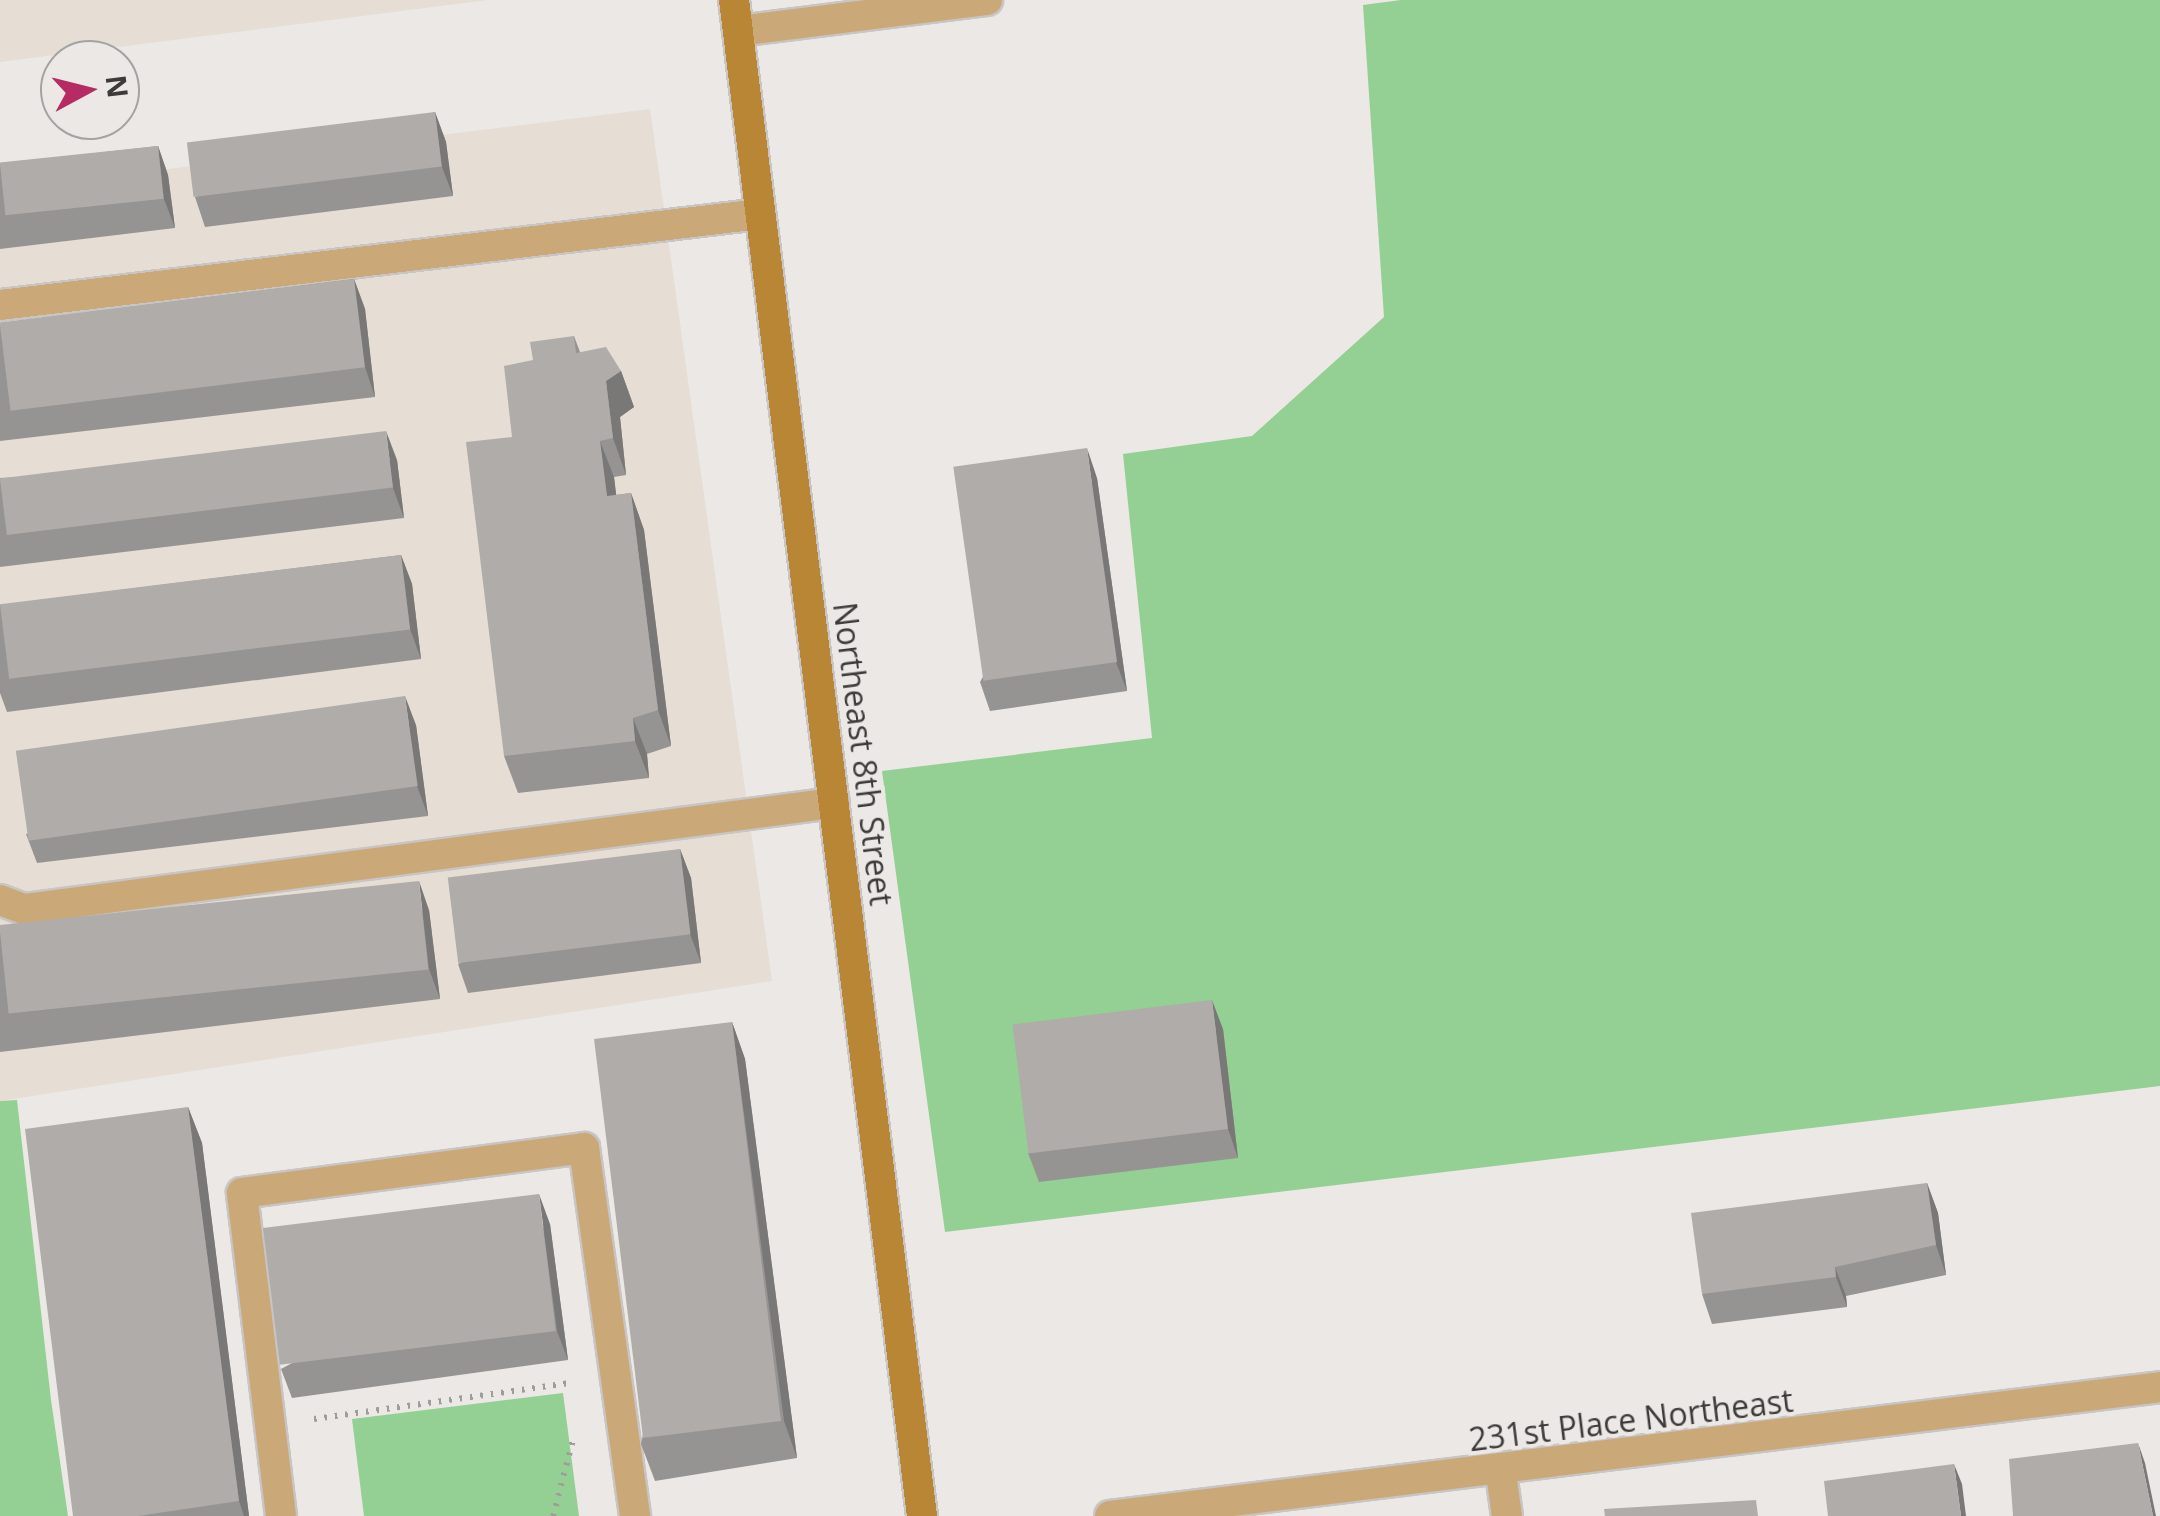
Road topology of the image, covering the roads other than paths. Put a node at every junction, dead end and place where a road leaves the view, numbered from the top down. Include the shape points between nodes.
1 (734, 0) edge
2 (987, 0) edge
3 (738, 31) junction
4 (760, 214) junction
5 (0, 305) edge
6 (834, 803) junction
7 (0, 900) edge
8 (2160, 1387) edge
9 (1502, 1473) junction
10 (281, 1516) edge
11 (634, 1516) edge
12 (922, 1516) edge
13 (1110, 1516) edge
14 (1507, 1516) edge

1 - 3 street, Northeast 8th Street
2 - 3 street
3 - 4 street, Northeast 8th Street
4 - 5 street
4 - 6 street, Northeast 8th Street
6 - 7 street via 24,908
6 - 12 street, Northeast 8th Street
8 - 9 street, 231st Place Northeast
9 - 13 street, 231st Place Northeast
9 - 14 street
10 - 11 street via 242,1194 584,1148

